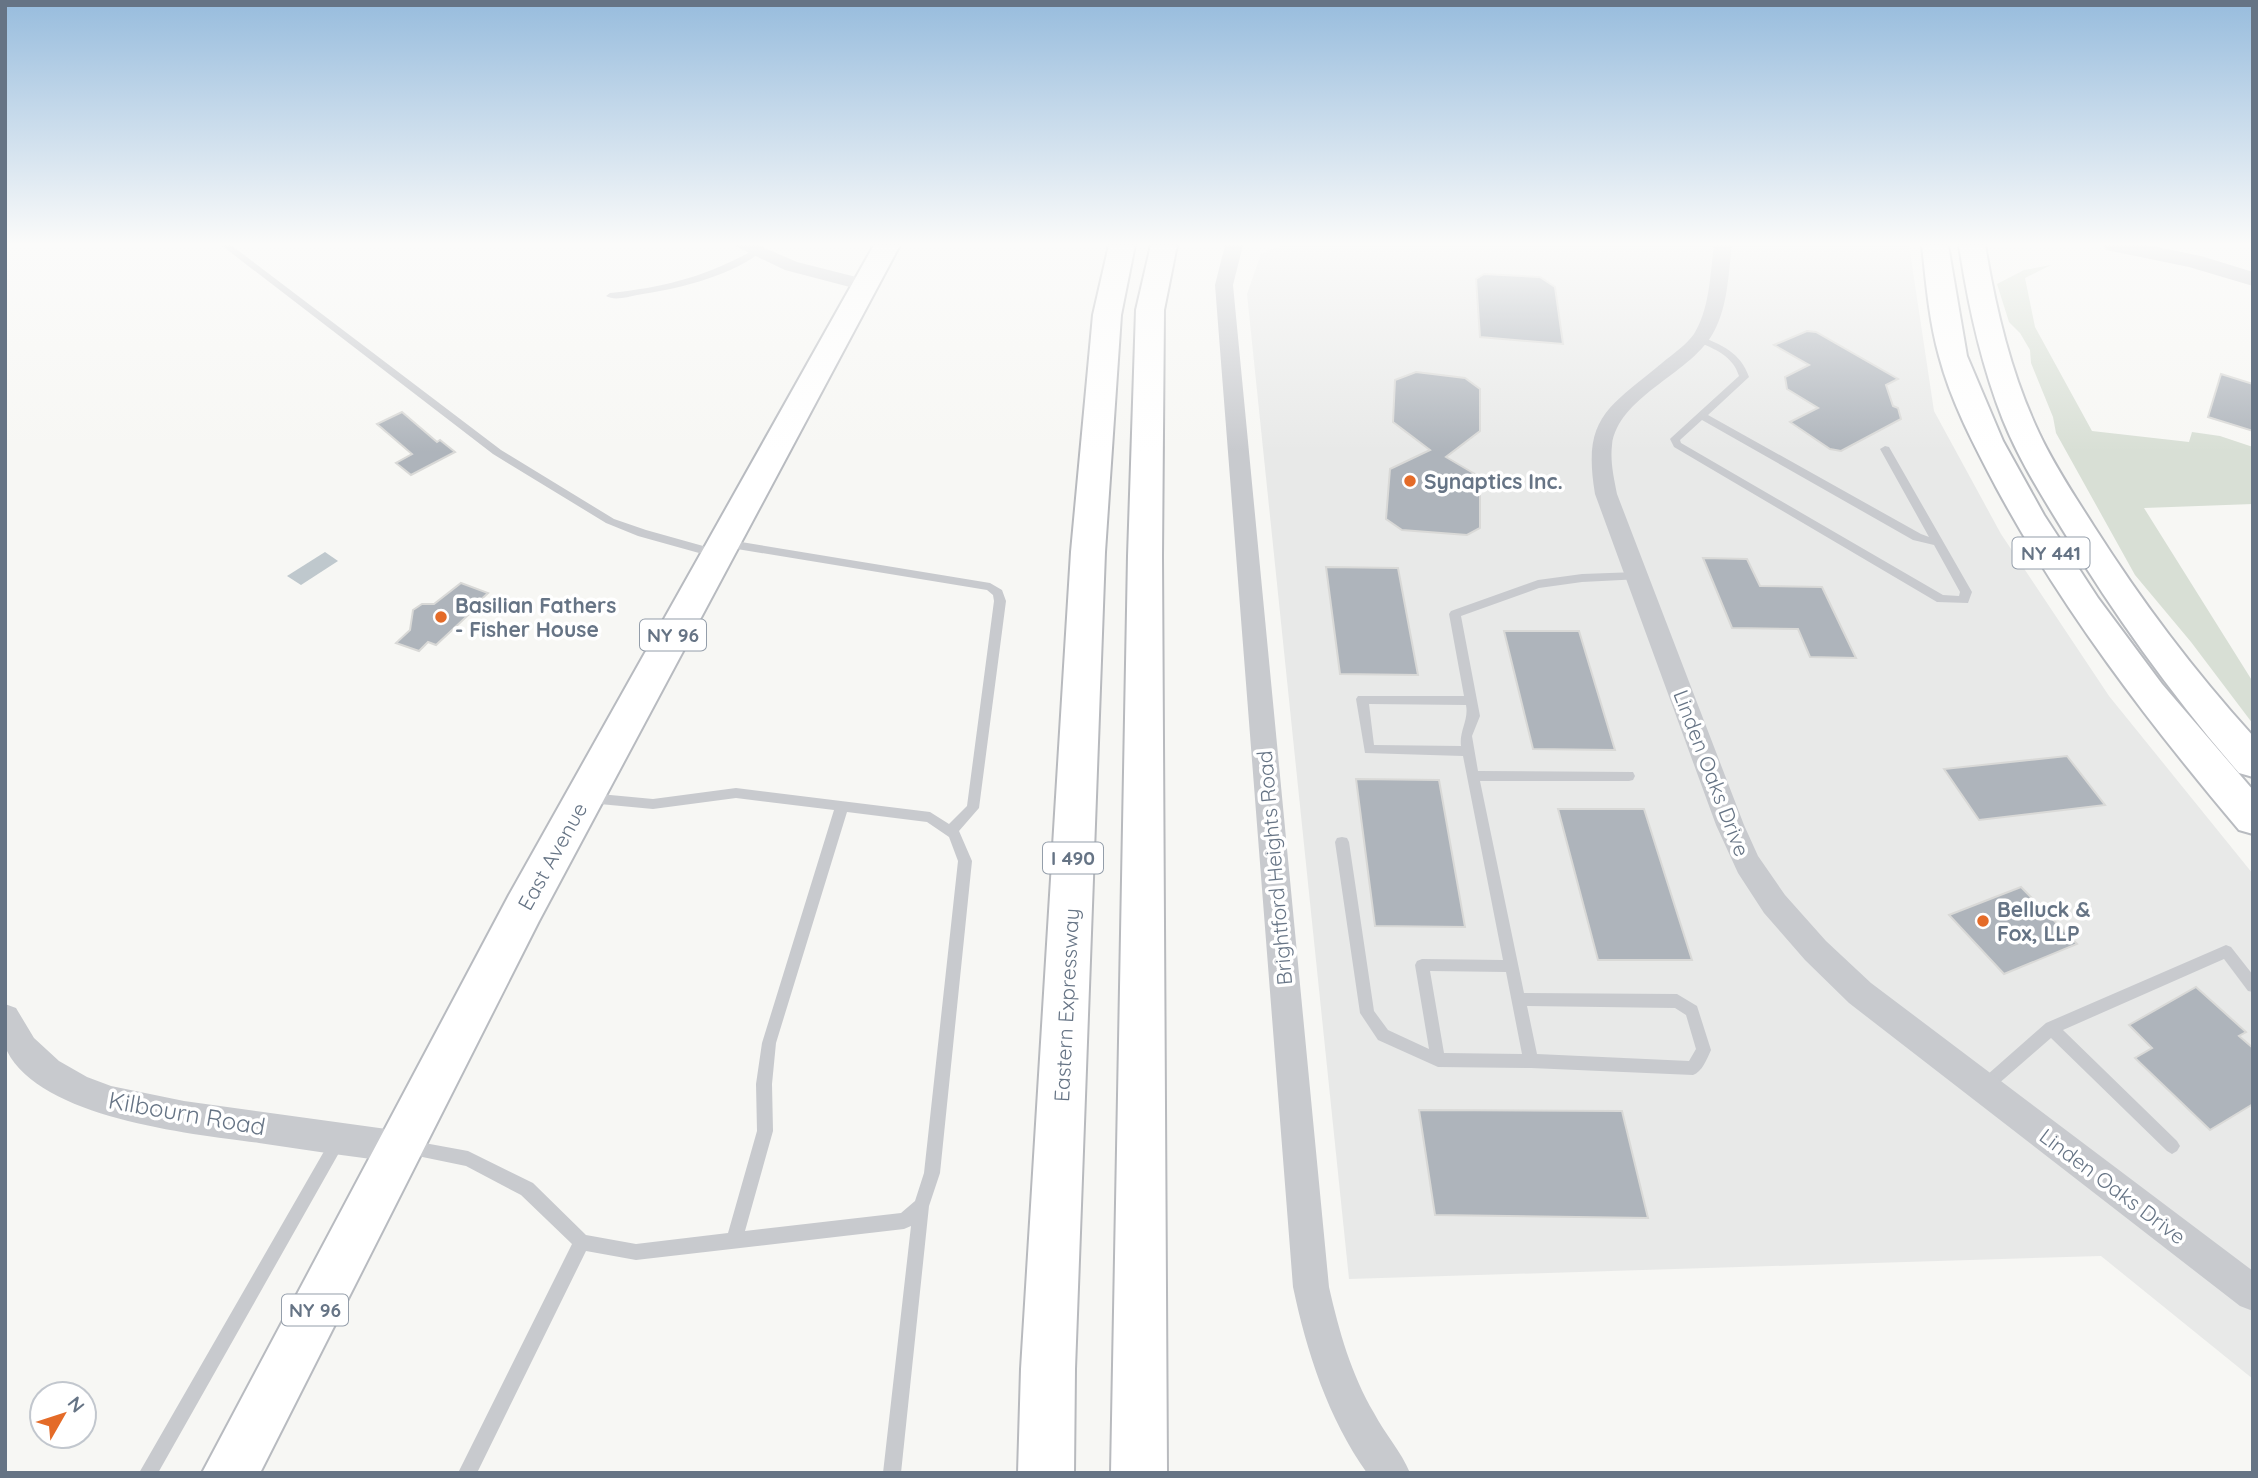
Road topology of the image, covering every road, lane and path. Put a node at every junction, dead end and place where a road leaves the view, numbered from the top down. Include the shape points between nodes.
1 (316, 314) edge
2 (849, 314) edge
3 (1107, 314) edge
4 (1151, 314) edge
5 (1227, 314) edge
6 (1712, 314) edge
7 (1943, 314) edge
8 (1984, 314) edge
9 (1699, 339) junction
10 (1702, 415) junction
11 (1885, 449) dead end
12 (1938, 543) junction
13 (720, 549) junction
14 (1637, 576) junction
15 (1471, 701) junction
16 (1468, 751) junction
17 (2253, 762) edge
18 (1474, 776) junction
19 (1629, 776) dead end
20 (584, 797) junction
21 (842, 806) junction
22 (2253, 818) edge
23 (950, 831) junction
24 (1342, 842) dead end
25 (1512, 966) junction
26 (2253, 986) edge
27 (1518, 999) junction
28 (5, 1018) edge
29 (2051, 1028) junction
30 (1438, 1060) junction
31 (1531, 1061) junction
32 (1983, 1087) junction
33 (340, 1138) junction
34 (2172, 1146) dead end
35 (401, 1147) junction
36 (921, 1206) junction
37 (734, 1241) junction
38 (582, 1242) junction
39 (2253, 1293) edge
40 (148, 1473) edge
41 (230, 1473) edge
42 (467, 1473) edge
43 (892, 1473) edge
44 (1046, 1473) edge
45 (1139, 1473) edge
46 (1391, 1473) edge

1 - 13 lane via 497,452 610,522 642,534
2 - 13 main road, East Avenue / NY 96
3 - 44 main road, Eastern Expressway / I 490 via 1088,552
4 - 45 main road via 1145,570
5 - 46 street, Brightford Heights Road via 1311,1287 1322,1341 1337,1381 1363,1433
6 - 9 street, Linden Oaks Drive
7 - 22 main road, NY 441 via 1954,359 2018,499 2112,644
8 - 17 main road, NY 441 via 2018,421 2038,463 2138,619
9 - 10 lane via 1727,352 1741,364 1744,377
9 - 14 street, Linden Oaks Drive via 1617,410 1603,433 1599,452 1605,490
10 - 12 lane via 1917,537
10 - 12 lane via 1675,439 1677,446 1941,599 1964,600 1966,592
11 - 12 lane
13 - 20 main road, East Avenue / NY 96
13 - 23 lane via 990,587 998,593 973,808
14 - 15 lane via 1538,584 1455,614
14 - 32 street, Linden Oaks Drive via 1749,869 1813,950 1860,993
15 - 16 lane via 1474,716 1466,736
15 - 16 lane via 1362,699 1369,750
16 - 18 lane
18 - 19 lane
18 - 25 lane
20 - 21 lane via 653,804 736,793
20 - 35 main road, East Avenue / NY 96
21 - 23 lane via 930,817
21 - 37 lane via 769,1043 765,1131
23 - 36 lane via 965,861 932,1173
24 - 30 lane via 1367,1013 1383,1035
25 - 27 lane
25 - 30 lane via 1422,965
26 - 29 lane via 2226,951
27 - 31 lane
27 - 31 lane via 1677,1001 1692,1012 1704,1051 1693,1068
28 - 33 street, Kilbourn Road via 29,1055 57,1077 121,1105
29 - 32 lane
29 - 34 lane
30 - 31 lane
32 - 39 street, Linden Oaks Drive
33 - 35 street, Kilbourn Road
33 - 40 lane
35 - 38 lane via 468,1159 527,1189
35 - 41 main road, East Avenue / NY 96
36 - 37 lane via 904,1221
36 - 43 lane
37 - 38 lane via 636,1252
38 - 42 lane

